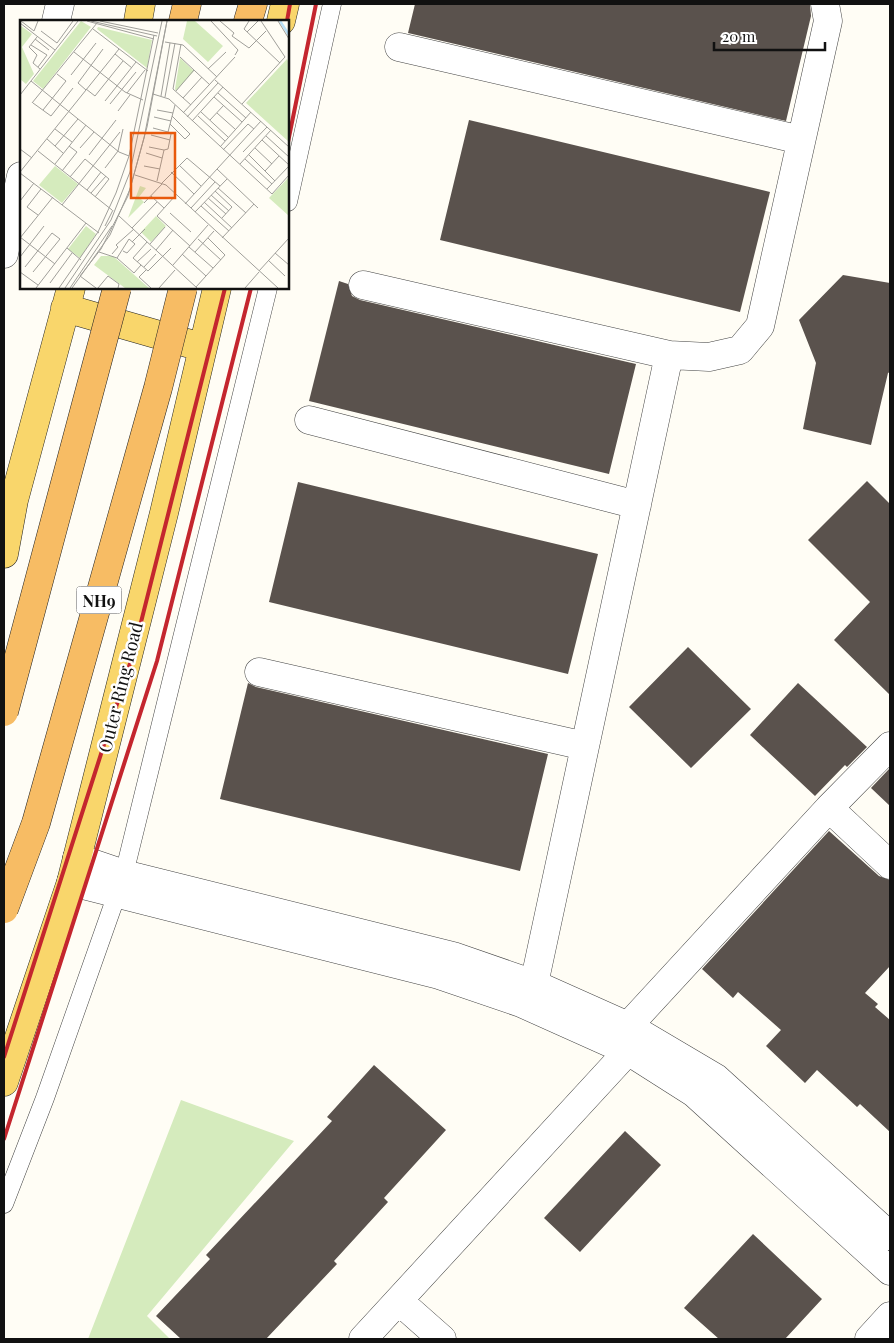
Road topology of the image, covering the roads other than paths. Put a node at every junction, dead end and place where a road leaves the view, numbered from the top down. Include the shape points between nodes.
1 (60, 4) edge
2 (141, 4) edge
3 (187, 4) edge
4 (253, 4) edge
5 (285, 4) edge
6 (332, 4) edge
7 (825, 4) edge
8 (56, 20) edge
9 (138, 20) edge
10 (183, 20) edge
11 (248, 20) edge
12 (281, 20) edge
13 (399, 47) dead end
14 (801, 140) junction
15 (20, 181) edge
16 (289, 198) edge
17 (4, 254) edge
18 (363, 285) dead end
19 (117, 289) edge
20 (183, 289) edge
21 (217, 289) edge
22 (268, 289) edge
23 (68, 298) edge
24 (202, 347) junction
25 (669, 355) junction
26 (309, 420) dead end
27 (9, 498) edge
28 (637, 505) junction
29 (4, 554) edge
30 (259, 672) dead end
31 (4, 712) edge
32 (585, 746) junction
33 (890, 746) edge
34 (829, 808) junction
35 (890, 865) edge
36 (74, 870) junction
37 (121, 883) junction
38 (4, 909) edge
39 (534, 984) junction
40 (628, 1038) junction
41 (4, 1082) edge
42 (4, 1204) edge
43 (890, 1236) edge
44 (890, 1271) edge
45 (399, 1301) junction
46 (890, 1316) edge
47 (363, 1339) edge
48 (442, 1339) edge
49 (869, 1339) edge

1 - 8 street
2 - 9 main road
3 - 10 highway
4 - 11 highway
5 - 12 main road
6 - 16 lane
7 - 14 street via 828,21
13 - 14 street
14 - 25 street via 760,326 740,350 709,357
15 - 17 street
18 - 25 street
19 - 31 highway, bridge
20 - 38 highway, NH9, bridge via 36,823
21 - 24 main road, Outer Ring Road
22 - 37 lane
23 - 24 main road
23 - 27 main road
24 - 36 main road, Outer Ring Road
25 - 28 street
26 - 28 street
27 - 29 main road
28 - 32 street
30 - 32 street
32 - 39 street
33 - 34 street
34 - 35 street
34 - 40 street
36 - 37 street
36 - 41 main road, Outer Ring Road
37 - 39 street via 453,956
37 - 40 street via 440,975
37 - 42 lane
39 - 40 street
40 - 43 street via 716,1078
40 - 44 street via 694,1093
40 - 45 street
45 - 47 street
45 - 48 street
46 - 49 street

